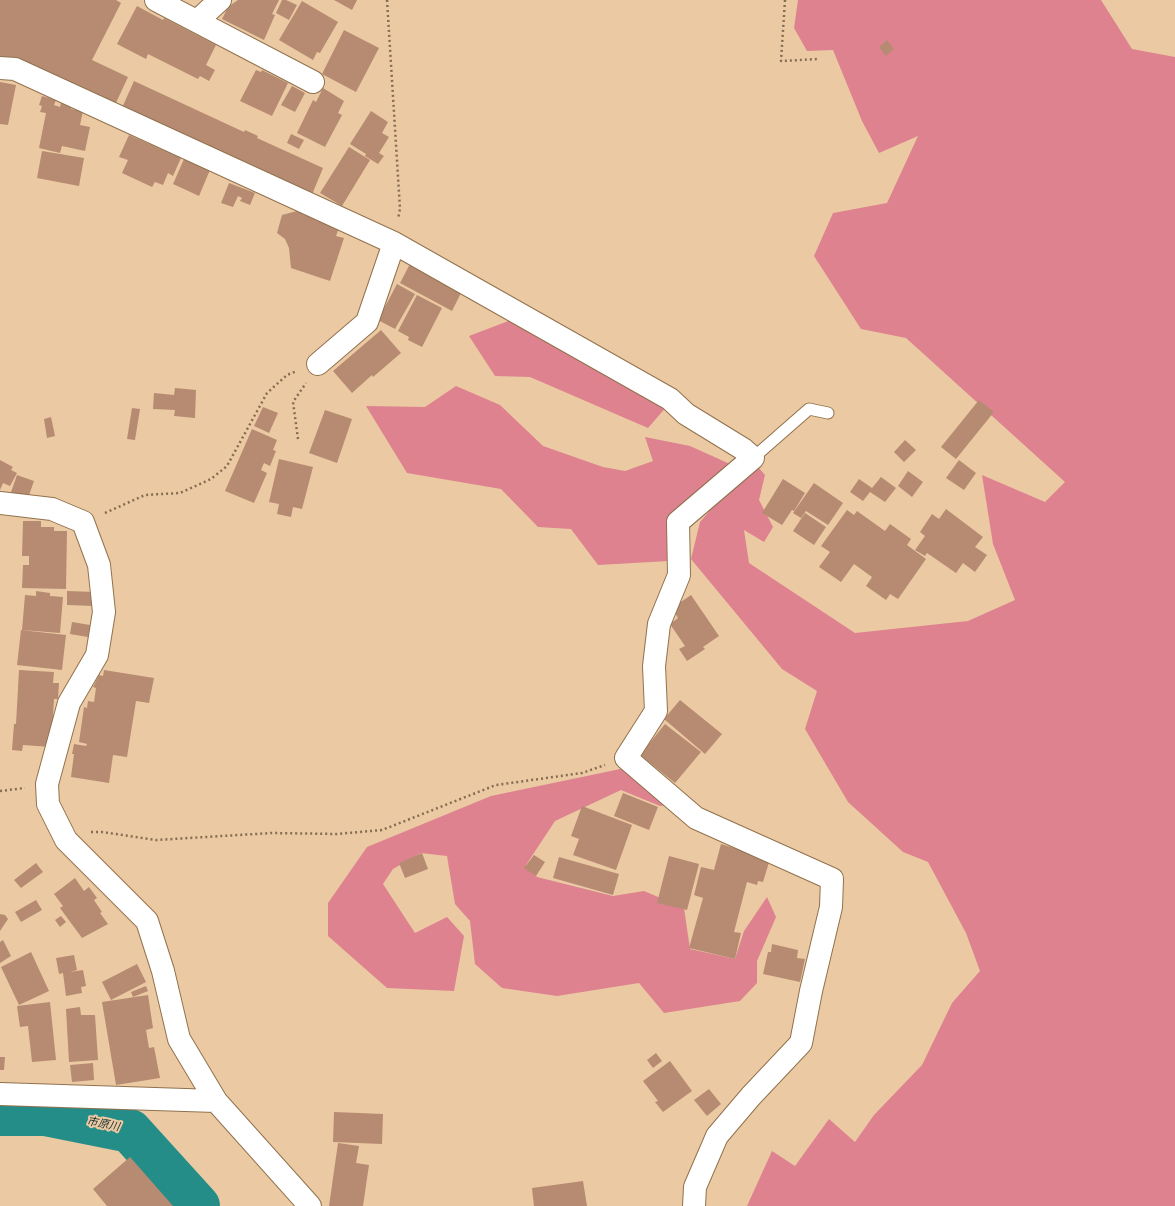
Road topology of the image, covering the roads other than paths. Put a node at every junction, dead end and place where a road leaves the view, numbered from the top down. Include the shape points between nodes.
1 (156, 0) edge
2 (220, 0) edge
3 (197, 21) junction
4 (0, 68) edge
5 (313, 82) dead end
6 (394, 243) junction
7 (318, 364) road end
8 (828, 414) dead end
9 (753, 458) junction
10 (0, 503) edge
11 (0, 1094) edge
12 (216, 1101) junction
13 (310, 1206) edge
14 (694, 1206) edge

1 - 3 street
2 - 3 street
3 - 5 street
4 - 6 street via 15,69
6 - 7 street via 367,322
6 - 9 street via 670,399 686,414 743,449
8 - 9 lane via 809,409
9 - 14 street via 678,522 679,575 660,624 654,666 656,710 626,758 696,818 832,879 831,908 801,1043 717,1136 695,1187
10 - 12 street via 52,509 83,522 100,565 104,612 97,655 69,702 47,784 48,804 66,840 147,922 163,971 179,1038
11 - 12 street
12 - 13 street

